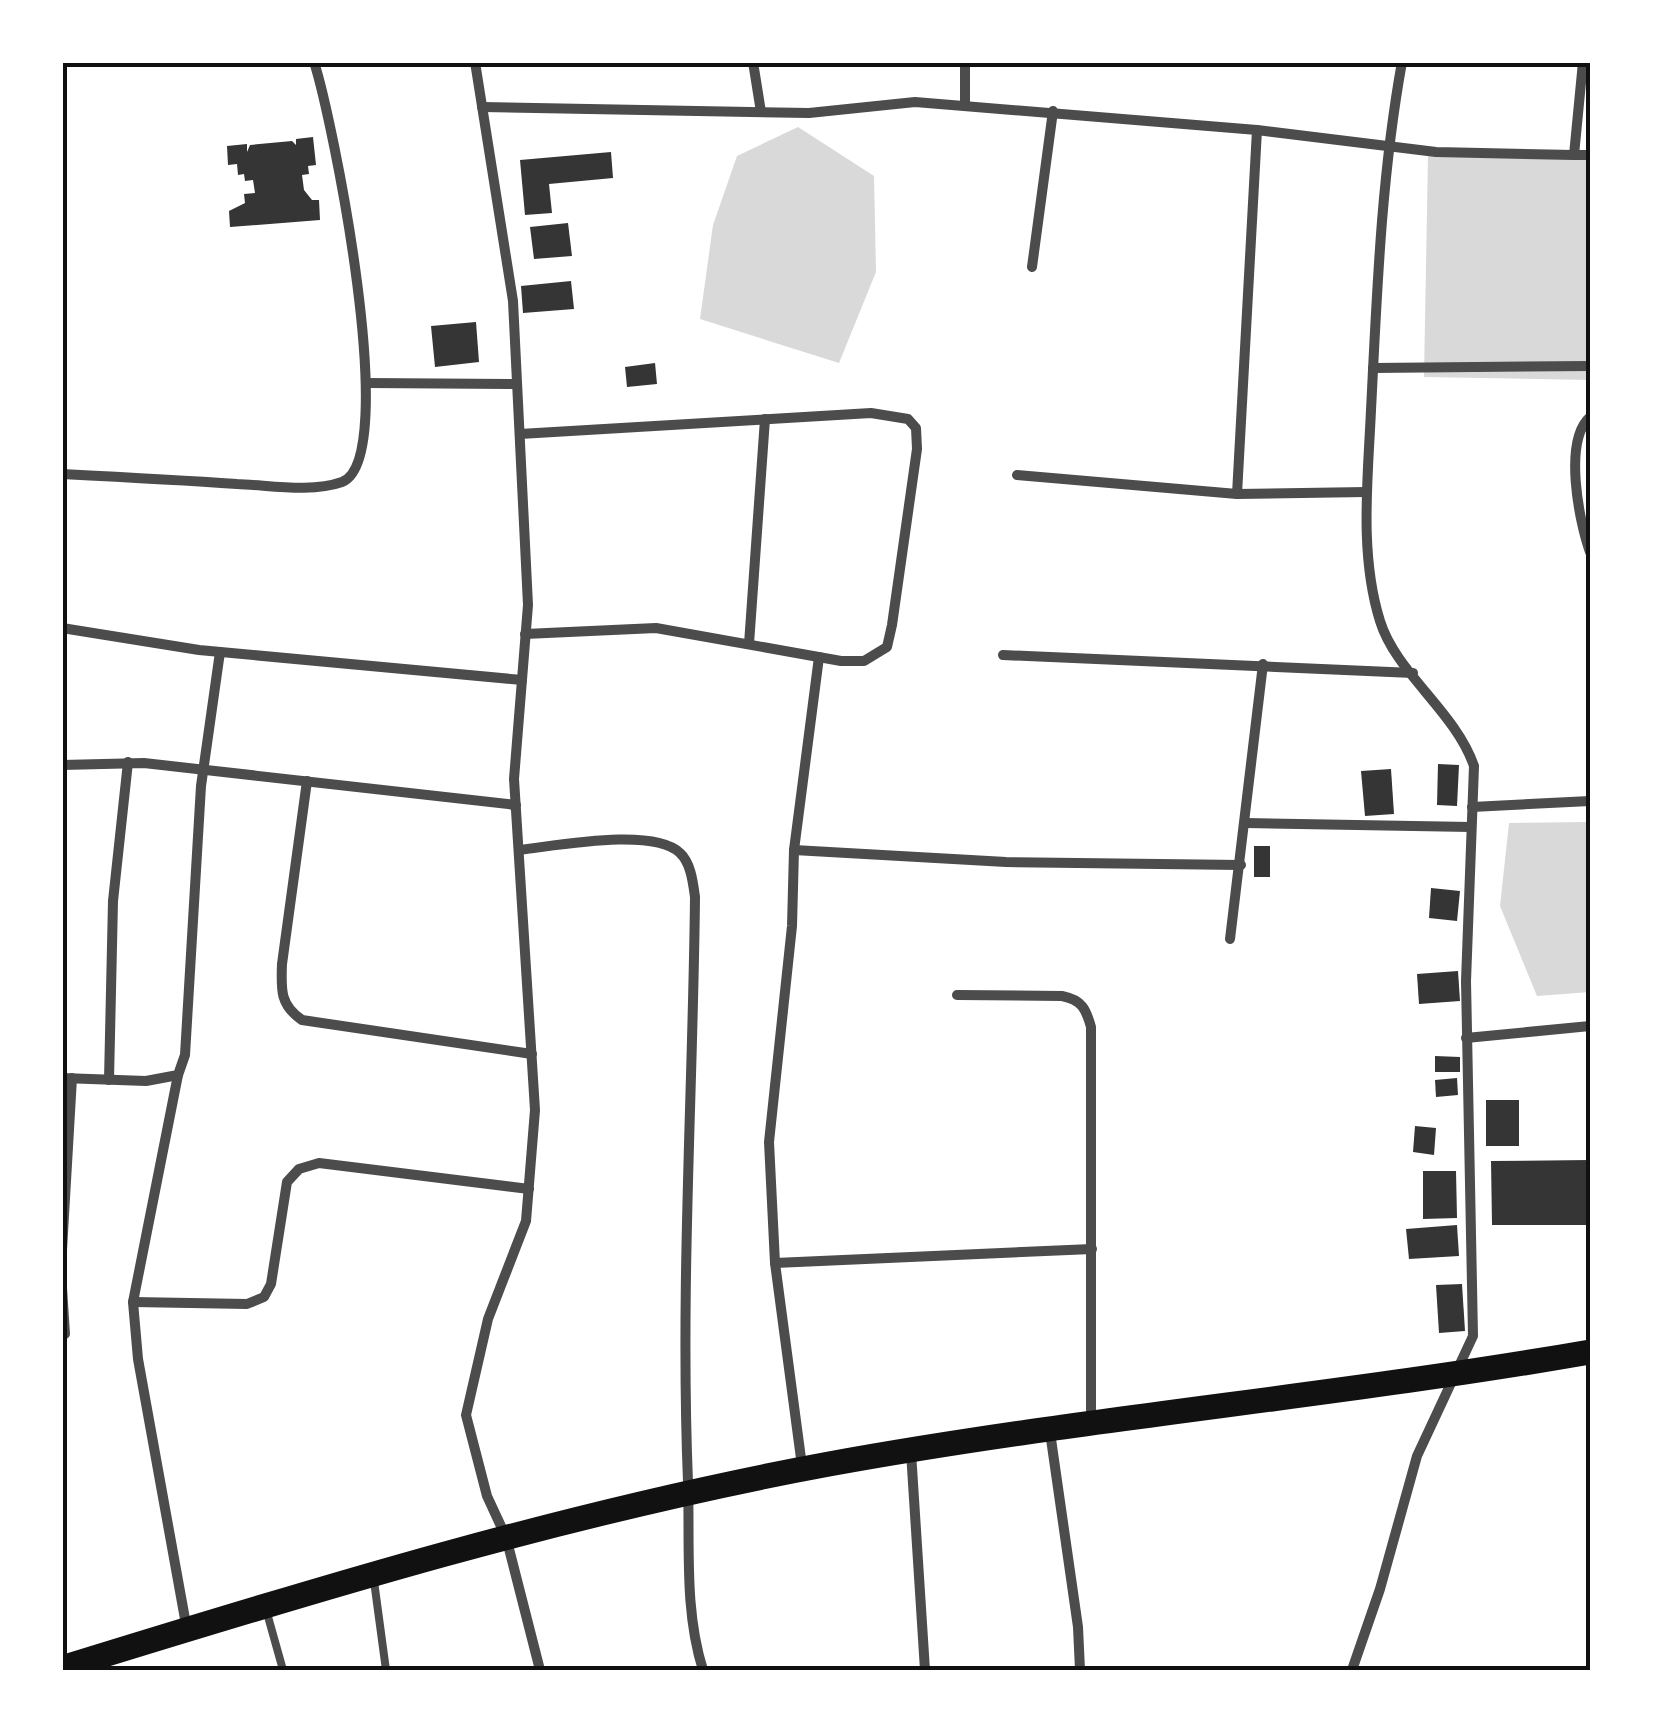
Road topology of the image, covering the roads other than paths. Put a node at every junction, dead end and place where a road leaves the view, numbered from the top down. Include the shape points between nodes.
1 (314, 62) edge
2 (475, 62) edge
3 (753, 62) edge
4 (965, 62) edge
5 (1402, 62) edge
6 (1583, 62) edge
7 (965, 104) junction
8 (482, 108) junction
9 (1053, 111) junction
10 (762, 112) junction
11 (1257, 130) junction
12 (1387, 144) junction
13 (1574, 155) junction
14 (1590, 155) edge
15 (1032, 267) dead end
16 (1590, 366) edge
17 (1373, 368) junction
18 (366, 382) junction
19 (517, 384) junction
20 (1590, 416) edge
21 (766, 420) junction
22 (520, 434) junction
23 (62, 474) edge
24 (1017, 475) dead end
25 (1366, 492) junction
26 (1238, 494) junction
27 (1590, 552) edge
28 (62, 628) edge
29 (525, 634) junction
30 (749, 644) junction
31 (220, 652) junction
32 (1003, 655) dead end
33 (819, 657) junction
34 (1263, 664) junction
35 (1412, 673) junction
36 (522, 680) junction
37 (128, 762) junction
38 (62, 766) edge
39 (203, 769) junction
40 (306, 781) junction
41 (1590, 800) edge
42 (516, 805) junction
43 (1472, 807) junction
44 (1246, 824) junction
45 (1471, 826) junction
46 (519, 850) junction
47 (794, 850) junction
48 (1241, 864) junction
49 (1230, 939) dead end
50 (957, 995) dead end
51 (1590, 1026) edge
52 (1466, 1038) junction
53 (532, 1054) junction
54 (178, 1075) junction
55 (67, 1078) edge
56 (109, 1080) junction
57 (528, 1189) junction
58 (62, 1250) edge
59 (1092, 1250) junction
60 (775, 1263) junction
61 (62, 1288) edge
62 (133, 1302) junction
63 (64, 1334) edge
64 (1590, 1352) edge
65 (1456, 1373) junction
66 (1091, 1425) junction
67 (1049, 1431) junction
68 (911, 1451) junction
69 (802, 1470) junction
70 (688, 1493) junction
71 (506, 1537) junction
72 (374, 1576) junction
73 (266, 1608) junction
74 (187, 1631) junction
75 (109, 1662) edge
76 (62, 1668) edge
77 (282, 1670) edge
78 (386, 1670) edge
79 (540, 1670) edge
80 (703, 1670) edge
81 (925, 1670) edge
82 (1080, 1670) edge
83 (1352, 1670) edge

1 - 18 street via 336,154
2 - 8 street
3 - 10 street
4 - 7 street
5 - 12 street
6 - 13 street
7 - 9 street
7 - 10 street
8 - 10 street
8 - 19 street via 513,301
9 - 11 street
9 - 15 street
11 - 12 street
11 - 26 street
12 - 13 street via 1436,152
12 - 17 street
13 - 14 street
16 - 17 street
17 - 25 street
18 - 19 street
18 - 23 street via 361,458 355,474 342,482 298,487
19 - 22 street
20 - 27 street via 1578,439 1576,496
21 - 22 street
21 - 30 street
21 - 33 street via 871,413 908,419 916,428 886,647 864,661
22 - 29 street
24 - 26 street
25 - 26 street
25 - 35 street via 1380,624
28 - 31 street
29 - 30 street via 656,628
29 - 36 street
30 - 33 street
31 - 36 street
31 - 39 street
32 - 34 street
33 - 47 street
34 - 35 street
34 - 44 street
35 - 43 street via 1464,736 1474,766
36 - 42 street
37 - 38 street
37 - 39 street
37 - 56 street via 113,901
39 - 40 street
39 - 54 street via 185,1055
40 - 42 street
40 - 53 street via 282,964 286,1009 302,1020
41 - 43 street
42 - 46 street
43 - 45 street
44 - 45 street
44 - 48 street
45 - 52 street
46 - 53 street
46 - 70 street via 661,842 682,854 692,876 691,1190 682,1336
47 - 48 street via 1006,862
47 - 60 street via 769,1142
48 - 49 street
50 - 59 street via 1062,996 1086,1009
51 - 52 street
52 - 65 street via 1473,1336
53 - 57 street via 536,1110
54 - 56 street
54 - 62 street
55 - 56 street
55 - 58 street
57 - 62 street via 319,1163 299,1169 287,1182 264,1298 247,1304
57 - 71 street via 526,1221 488,1319 466,1415 487,1496
59 - 60 street
59 - 66 street
60 - 69 street
61 - 63 street
62 - 74 street
64 - 65 main road
65 - 66 main road
65 - 83 street via 1417,1456
66 - 67 main road
67 - 68 main road
67 - 82 street
68 - 69 main road
68 - 81 street
69 - 70 main road
70 - 71 main road
70 - 80 street via 689,1596
71 - 72 main road
71 - 79 street
72 - 73 main road
72 - 78 lane
73 - 74 main road
73 - 77 lane
74 - 75 main road
75 - 76 main road

